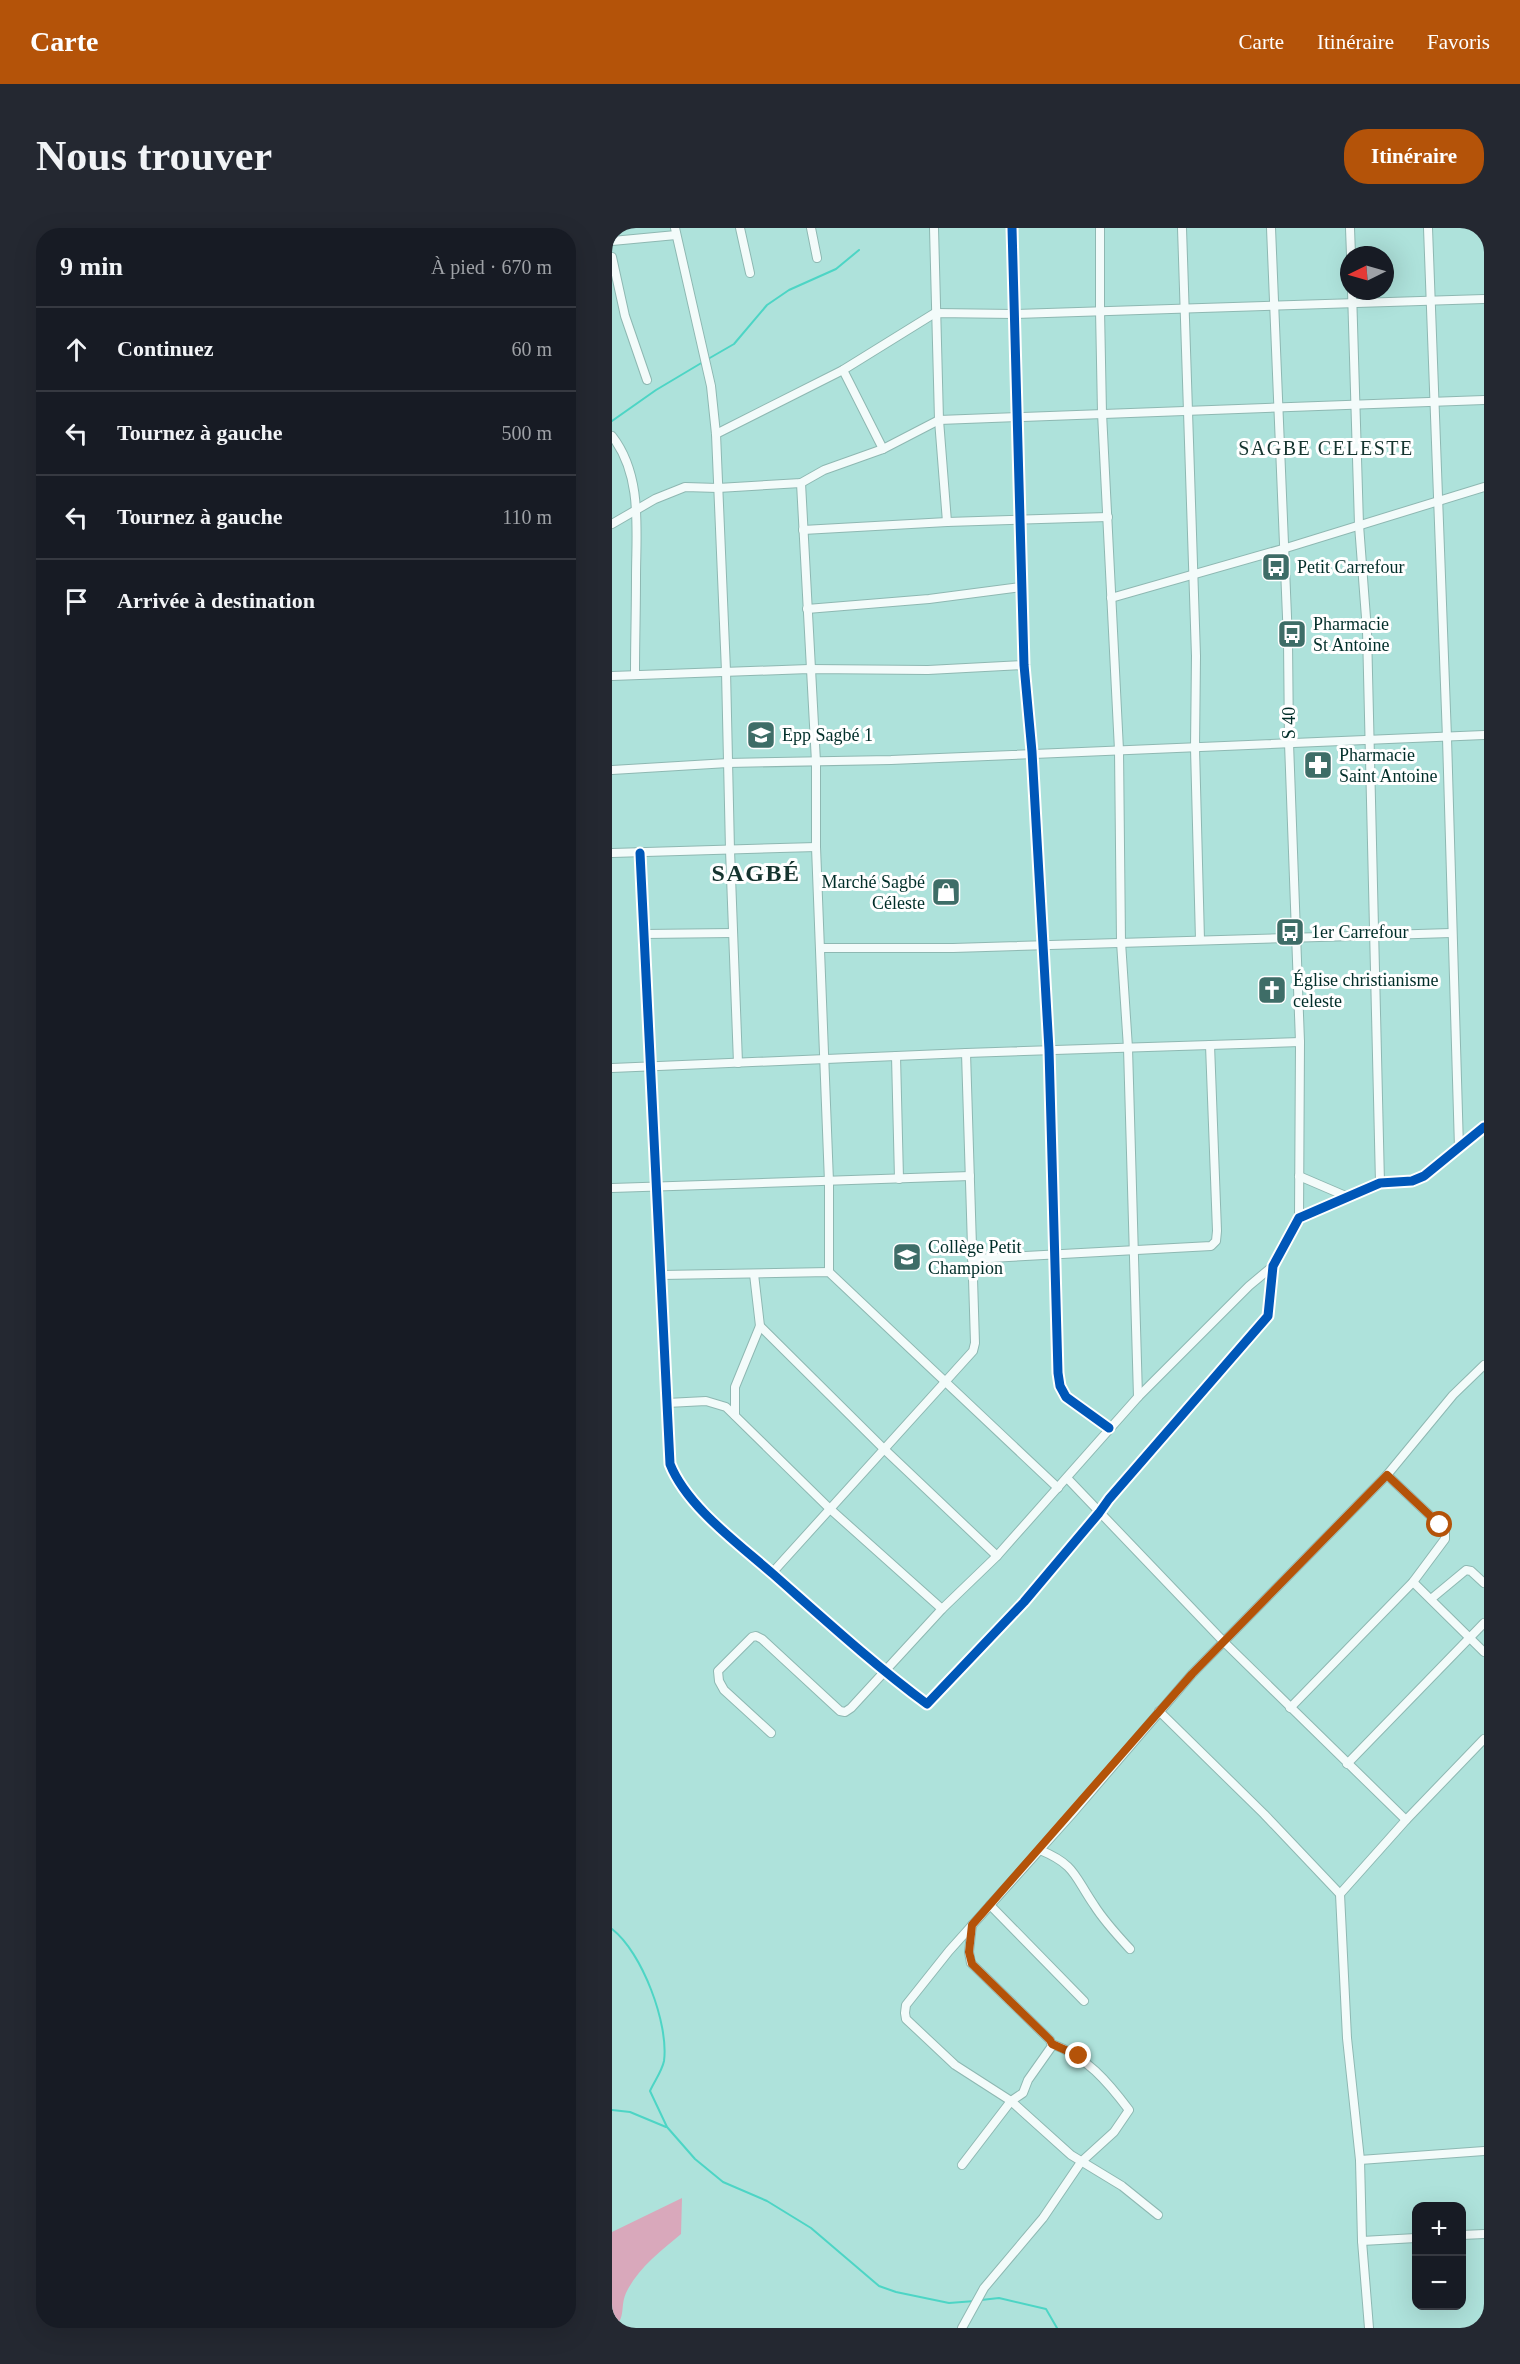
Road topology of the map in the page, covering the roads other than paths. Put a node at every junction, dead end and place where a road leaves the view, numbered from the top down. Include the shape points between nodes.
1 (740, 228) edge
2 (811, 228) edge
3 (934, 228) edge
4 (1012, 228) edge
5 (1100, 228) edge
6 (1182, 228) edge
7 (1271, 228) edge
8 (1350, 228) edge
9 (1428, 228) edge
10 (676, 232) edge
11 (612, 241) edge
12 (1351, 246) edge
13 (612, 257) edge
14 (817, 258) dead end
15 (750, 273) dead end
16 (1484, 299) edge
17 (1353, 300) edge
18 (1430, 301) junction
19 (1353, 303) junction
20 (1274, 305) junction
21 (1185, 309) junction
22 (1100, 310) junction
23 (935, 313) junction
24 (1014, 314) junction
25 (843, 370) junction
26 (647, 380) dead end
27 (1484, 400) edge
28 (1434, 401) junction
29 (1356, 405) junction
30 (1279, 408) junction
31 (1188, 412) junction
32 (1102, 413) junction
33 (1018, 417) junction
34 (939, 420) junction
35 (716, 434) junction
36 (612, 436) edge
37 (883, 449) junction
38 (801, 483) junction
39 (1484, 487) edge
40 (718, 488) junction
41 (1437, 500) junction
42 (637, 510) junction
43 (1108, 518) junction
44 (1020, 521) junction
45 (946, 522) junction
46 (612, 524) edge
47 (1359, 525) junction
48 (803, 530) junction
49 (1286, 548) junction
50 (1192, 574) junction
51 (1021, 587) junction
52 (1111, 598) junction
53 (807, 609) junction
54 (1024, 665) junction
55 (809, 669) junction
56 (726, 671) junction
57 (635, 674) junction
58 (612, 675) edge
59 (1484, 735) edge
60 (1447, 738) junction
61 (1370, 740) junction
62 (1289, 743) junction
63 (1196, 748) junction
64 (1119, 750) junction
65 (1032, 753) junction
66 (816, 762) junction
67 (728, 763) junction
68 (612, 770) edge
69 (816, 847) junction
70 (730, 850) junction
71 (612, 853) edge
72 (640, 853) junction
73 (733, 933) junction
74 (1451, 933) junction
75 (644, 934) junction
76 (1375, 936) junction
77 (1297, 938) junction
78 (1200, 940) junction
79 (1121, 942) junction
80 (1042, 945) junction
81 (820, 948) junction
82 (1300, 1042) junction
83 (1210, 1045) junction
84 (1128, 1048) junction
85 (1049, 1050) junction
86 (966, 1053) junction
87 (896, 1056) junction
88 (825, 1059) junction
89 (738, 1063) junction
90 (651, 1067) junction
91 (612, 1068) edge
92 (1484, 1127) edge
93 (1459, 1148) junction
94 (970, 1176) junction
95 (1299, 1176) junction
96 (899, 1179) junction
97 (829, 1182) junction
98 (1380, 1183) junction
99 (656, 1187) junction
100 (612, 1188) edge
101 (1348, 1197) junction
102 (1299, 1218) junction
103 (1134, 1250) junction
104 (1055, 1253) junction
105 (972, 1259) junction
106 (1274, 1266) junction
107 (829, 1272) junction
108 (754, 1274) junction
109 (661, 1275) junction
110 (760, 1326) junction
111 (1484, 1365) edge
112 (945, 1383) junction
113 (1137, 1397) junction
114 (667, 1403) junction
115 (735, 1415) junction
116 (1109, 1428) junction
117 (884, 1449) junction
118 (1387, 1475) junction
119 (1067, 1478) junction
120 (1058, 1488) junction
121 (830, 1508) junction
122 (1099, 1514) junction
123 (997, 1556) junction
124 (772, 1573) junction
125 (1413, 1582) junction
126 (1484, 1583) edge
127 (1431, 1599) junction
128 (942, 1609) junction
129 (1484, 1623) edge
130 (1469, 1639) junction
131 (1224, 1642) junction
132 (1484, 1652) edge
133 (884, 1672) junction
134 (1290, 1708) junction
135 (1159, 1711) junction
136 (771, 1732) dead end
137 (1484, 1739) edge
138 (1347, 1764) junction
139 (1406, 1820) junction
140 (1040, 1850) junction
141 (1340, 1894) junction
142 (990, 1905) junction
143 (972, 1925) junction
144 (1130, 1949) dead end
145 (1084, 2001) dead end
146 (1052, 2044) junction
147 (1011, 2101) junction
148 (1484, 2151) edge
149 (1360, 2160) junction
150 (1081, 2162) junction
151 (962, 2165) dead end
152 (1158, 2215) dead end
153 (1484, 2234) edge
154 (1466, 2235) edge
155 (1412, 2238) edge
156 (1362, 2241) junction
157 (962, 2328) edge
158 (1369, 2328) edge

1 - 15 street
2 - 14 street
3 - 23 street
4 - 24 street
5 - 22 street
6 - 21 street
7 - 20 street, S 40
8 - 12 street
9 - 18 street
10 - 11 street
10 - 35 street via 705,354
13 - 26 street via 625,316
16 - 18 street
17 - 19 street
18 - 19 street
18 - 28 street
19 - 20 street
19 - 29 street
20 - 21 street
20 - 30 street, S 40
21 - 22 street
21 - 31 street
22 - 24 street
22 - 32 street
23 - 24 street
23 - 25 street
23 - 34 street
24 - 33 street
25 - 35 street
25 - 37 street
27 - 28 street
28 - 29 street
28 - 41 street
29 - 30 street
29 - 47 street
30 - 31 street
30 - 49 street, S 40
31 - 32 street
31 - 50 street
32 - 33 street
32 - 43 street
33 - 34 street
33 - 44 street
34 - 37 street
34 - 45 street
35 - 40 street
36 - 42 street via 630,470
37 - 38 street via 824,470
38 - 40 street
38 - 48 street
39 - 41 street
40 - 42 street via 685,487
40 - 56 street
41 - 47 street
41 - 60 street
42 - 46 street
42 - 57 street
43 - 44 street
43 - 52 street
44 - 45 street
44 - 51 street
45 - 48 street
47 - 49 street
47 - 61 street
48 - 53 street
49 - 50 street
49 - 62 street, S 40
50 - 52 street
50 - 63 street
51 - 53 street
51 - 54 street
52 - 64 street
53 - 55 street
54 - 55 street via 928,670
54 - 65 street
55 - 56 street
55 - 66 street
56 - 57 street
56 - 67 street
57 - 58 street
59 - 60 street
60 - 61 street
60 - 74 street
61 - 62 street
61 - 76 street
62 - 63 street
62 - 77 street, S 40
63 - 64 street
63 - 78 street
64 - 65 street
64 - 79 street
65 - 66 street
65 - 80 street
66 - 67 street
66 - 69 street
67 - 68 street
67 - 70 street
69 - 70 street
69 - 81 street
70 - 72 street
70 - 73 street
71 - 72 street
72 - 75 street
73 - 75 street
73 - 89 street
74 - 76 street
74 - 93 street
75 - 90 street
76 - 77 street
76 - 98 street
77 - 78 street
77 - 82 street, S 40
78 - 79 street
79 - 80 street
79 - 84 street
80 - 81 street
80 - 85 street
81 - 88 street
82 - 83 street
82 - 95 street, S 40
83 - 84 street
83 - 103 street via 1216,1241 1198,1249
84 - 85 street
84 - 103 street
85 - 86 street
85 - 104 street
86 - 87 street
86 - 94 street
87 - 88 street
87 - 96 street
88 - 89 street
88 - 97 street
89 - 90 street
90 - 91 street
90 - 99 street
92 - 93 street
93 - 98 street via 1424,1176
94 - 96 street
94 - 105 street
95 - 101 street
95 - 102 street, S 40
96 - 97 street
97 - 99 street
97 - 107 street
98 - 101 street
99 - 100 street
99 - 109 street
101 - 102 street
102 - 106 street
103 - 104 street
103 - 113 street
104 - 105 street
104 - 116 street via 1060,1386 1066,1397
105 - 112 street via 975,1343 973,1351
106 - 113 street
106 - 122 street via 1268,1316
107 - 108 street
107 - 112 street
108 - 109 street
108 - 110 street
109 - 114 street
110 - 115 street via 735,1387
110 - 117 street
111 - 118 street
112 - 117 street
112 - 120 street
113 - 116 street
114 - 115 street via 706,1401 726,1407
114 - 124 street via 674,1475 699,1506
115 - 121 street
116 - 119 street
117 - 121 street
117 - 123 street
118 - 125 street via 1445,1532 1441,1547
118 - 131 street
119 - 120 street
119 - 122 street
120 - 123 street
121 - 124 street
121 - 128 street
122 - 131 street
122 - 133 street via 1024,1602 927,1704
123 - 128 street
124 - 133 street
125 - 127 street
125 - 134 street
126 - 127 street via 1466,1570
127 - 130 street
128 - 133 street
129 - 130 street
130 - 132 street
130 - 138 street
131 - 134 street
131 - 135 street
133 - 136 street via 851,1708 840,1711 762,1639 752,1637 718,1671 719,1681
134 - 138 street
135 - 140 street
135 - 141 street
137 - 139 street
138 - 139 street
139 - 141 street
140 - 142 street
140 - 144 street via 1059,1858 1074,1871 1104,1921
141 - 149 street via 1347,2038
142 - 143 street
142 - 145 street
143 - 146 street via 972,1963
143 - 147 street via 915,1992 904,2013 913,2028 955,2065
146 - 147 street via 1023,2093
146 - 150 street via 1079,2056 1104,2078 1129,2110 1114,2132
147 - 150 street
147 - 151 street
148 - 149 street
149 - 156 street
150 - 152 street via 1122,2186
150 - 157 street via 1043,2218 984,2288
153 - 154 street
155 - 156 street
156 - 158 street

